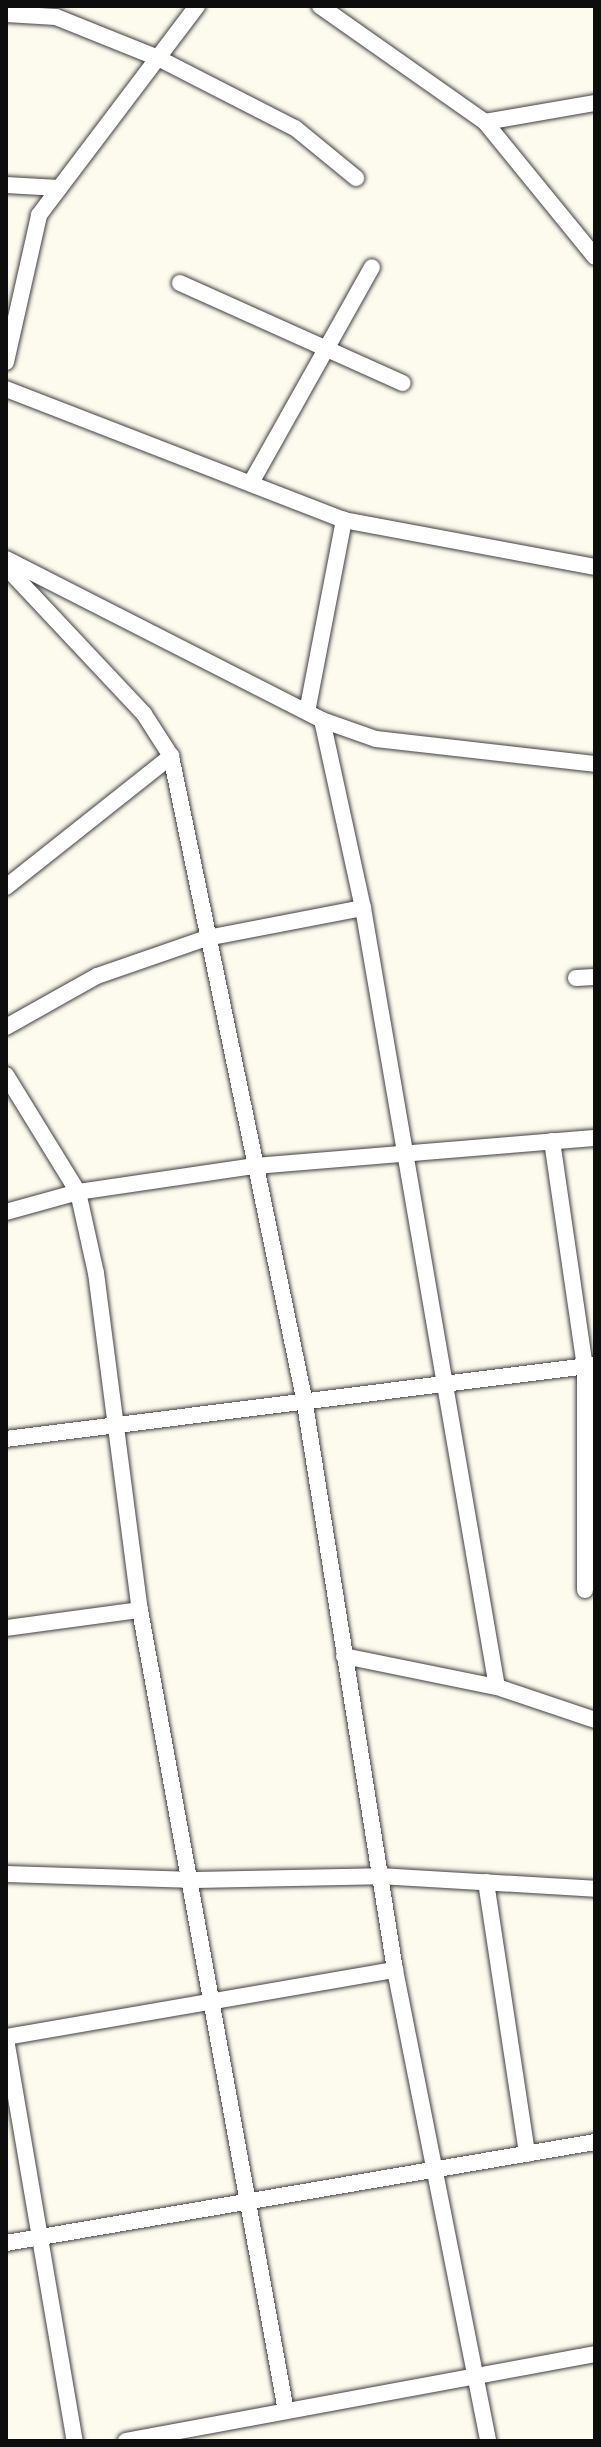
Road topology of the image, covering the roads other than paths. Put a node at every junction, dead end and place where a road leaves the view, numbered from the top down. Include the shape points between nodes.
1 (197, 6) edge
2 (320, 6) edge
3 (10, 10) edge
4 (158, 58) junction
5 (595, 103) edge
6 (485, 122) junction
7 (356, 178) dead end
8 (6, 185) edge
9 (59, 188) junction
10 (595, 257) edge
11 (372, 267) dead end
12 (180, 283) dead end
13 (326, 349) junction
14 (6, 362) edge
15 (403, 383) dead end
16 (6, 389) edge
17 (252, 481) junction
18 (344, 520) junction
19 (6, 559) edge
20 (6, 567) edge
21 (595, 567) edge
22 (315, 716) junction
23 (171, 756) junction
24 (595, 764) edge
25 (6, 887) edge
26 (363, 908) junction
27 (207, 938) junction
28 (595, 977) edge
29 (576, 978) dead end
30 (6, 1027) edge
31 (6, 1075) edge
32 (595, 1138) edge
33 (552, 1141) junction
34 (406, 1149) junction
35 (254, 1166) junction
36 (78, 1192) junction
37 (6, 1212) edge
38 (590, 1366) edge
39 (447, 1387) junction
40 (304, 1398) junction
41 (116, 1428) junction
42 (6, 1439) edge
43 (585, 1590) dead end
44 (140, 1610) junction
45 (6, 1628) edge
46 (344, 1656) junction
47 (497, 1687) junction
48 (595, 1720) edge
49 (6, 1874) edge
50 (379, 1876) junction
51 (195, 1880) junction
52 (486, 1882) junction
53 (595, 1889) edge
54 (395, 1970) junction
55 (213, 2001) junction
56 (6, 2038) edge
57 (595, 2142) edge
58 (527, 2154) junction
59 (432, 2170) junction
60 (251, 2202) junction
61 (39, 2236) junction
62 (6, 2243) edge
63 (595, 2354) edge
64 (476, 2373) junction
65 (286, 2411) junction
66 (75, 2441) edge
67 (126, 2441) edge
68 (488, 2441) edge

1 - 4 street
2 - 6 street
3 - 4 street via 56,17
4 - 7 street via 295,128
4 - 9 street
5 - 6 street
6 - 10 street
8 - 9 street
9 - 14 street via 39,215
11 - 13 street
12 - 13 street
13 - 15 street
13 - 17 street
16 - 17 street
17 - 18 street
18 - 21 street
18 - 22 street
19 - 22 street
20 - 23 street via 144,714
22 - 24 street via 376,739
22 - 26 street
23 - 25 street
23 - 27 street
26 - 27 street
26 - 34 street
27 - 30 street via 97,976
27 - 35 street
28 - 29 street
31 - 36 street
32 - 33 street
33 - 34 street
33 - 38 street
34 - 35 street
34 - 39 street
35 - 36 street
35 - 40 street
36 - 37 street
36 - 41 street
38 - 39 street
38 - 43 street
39 - 40 street
39 - 47 street
40 - 41 street
40 - 46 street
41 - 42 street
41 - 44 street
44 - 45 street
44 - 51 street
46 - 47 street
46 - 50 street
47 - 48 street
49 - 51 street
50 - 51 street
50 - 52 street
50 - 54 street
51 - 55 street
52 - 53 street
52 - 58 street
54 - 55 street
54 - 59 street
55 - 56 street
55 - 60 street
56 - 61 street
57 - 58 street
58 - 59 street
59 - 60 street
59 - 64 street
60 - 61 street
60 - 65 street
61 - 62 street
61 - 66 street
63 - 64 street
64 - 65 street
64 - 68 street
65 - 67 street

